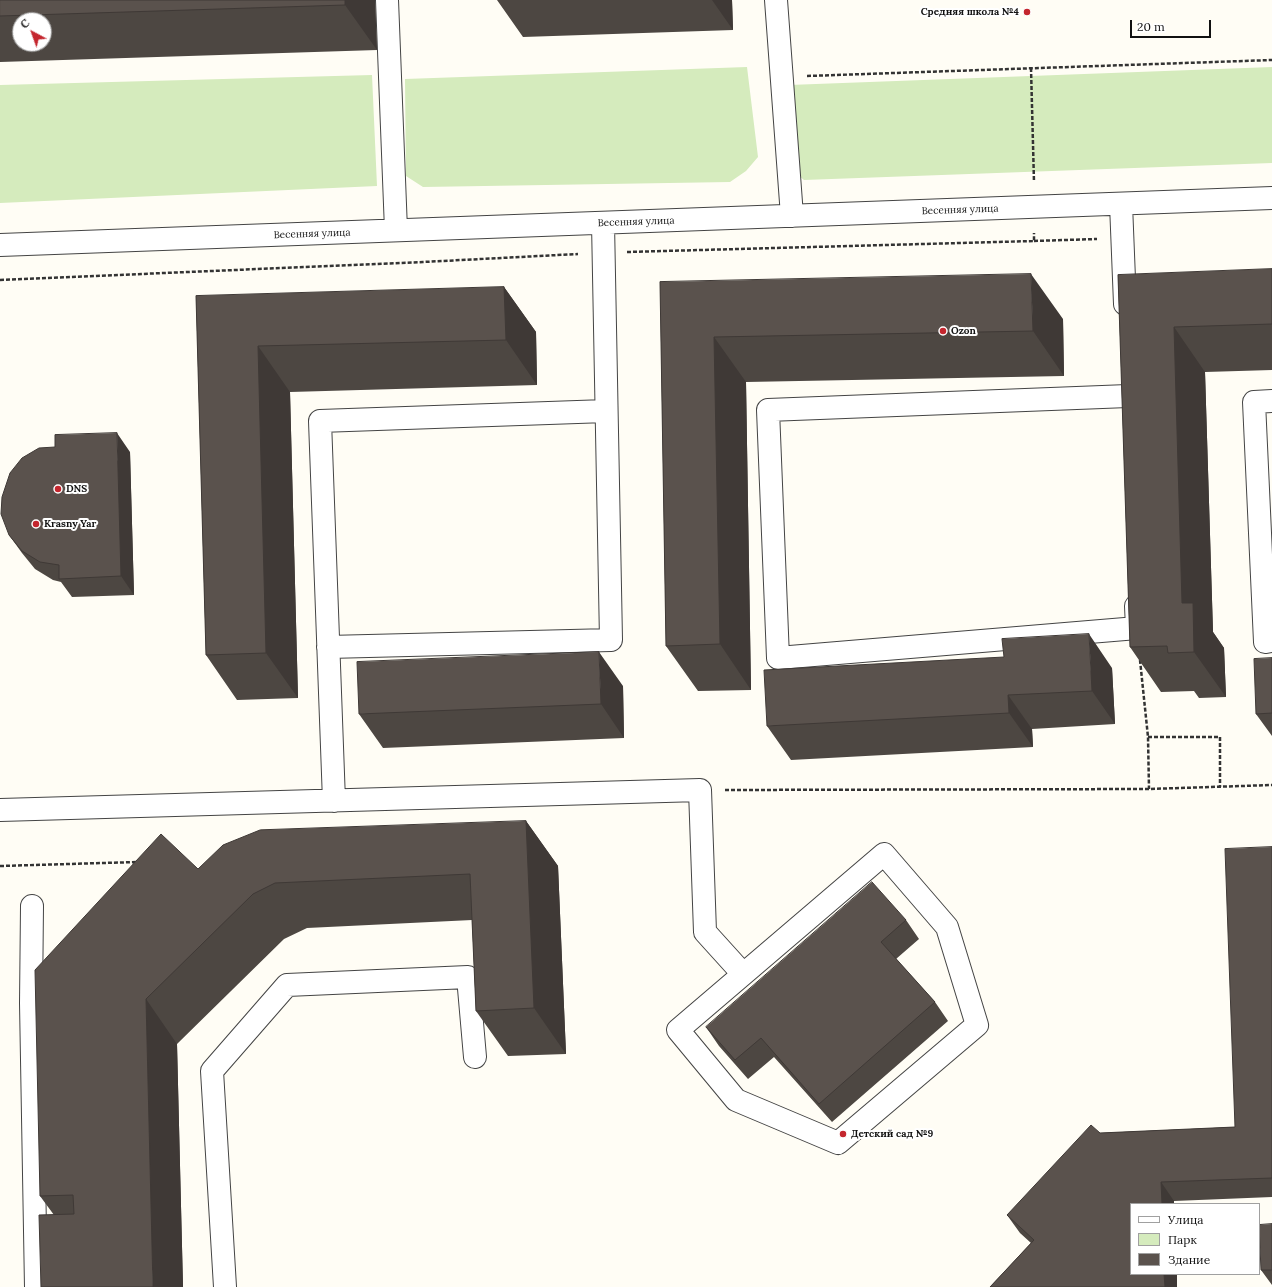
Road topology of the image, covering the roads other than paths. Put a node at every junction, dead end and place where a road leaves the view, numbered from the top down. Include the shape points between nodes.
1 (387, 0) edge
2 (776, 0) edge
3 (1272, 198) edge
4 (1121, 204) junction
5 (792, 216) junction
6 (603, 223) junction
7 (396, 230) junction
8 (0, 245) edge
9 (1125, 325) edge
10 (1128, 396) edge
11 (1272, 401) edge
12 (606, 411) junction
13 (1136, 588) edge
14 (1272, 641) edge
15 (328, 647) junction
16 (334, 801) junction
17 (0, 810) edge
18 (32, 906) dead end
19 (743, 974) junction
20 (475, 1057) edge
21 (36, 1287) edge
22 (225, 1287) edge

1 - 7 street
2 - 5 street
3 - 4 street, Весенняя улица
4 - 5 street, Весенняя улица
4 - 9 street
5 - 6 street, Весенняя улица
6 - 7 street, Весенняя улица
6 - 12 street
7 - 8 street, Весенняя улица
10 - 13 street via 768,410 778,658 1137,628
11 - 14 street via 1254,402 1265,642
12 - 15 street via 611,640
12 - 15 street via 320,421
15 - 16 street
16 - 17 street
16 - 19 street via 700,790 705,932
18 - 21 street via 31,1003
19 - 19 street via 678,1030 736,1100 838,1143 977,1025 947,927 884,854
20 - 22 street via 468,977 287,985 212,1071

